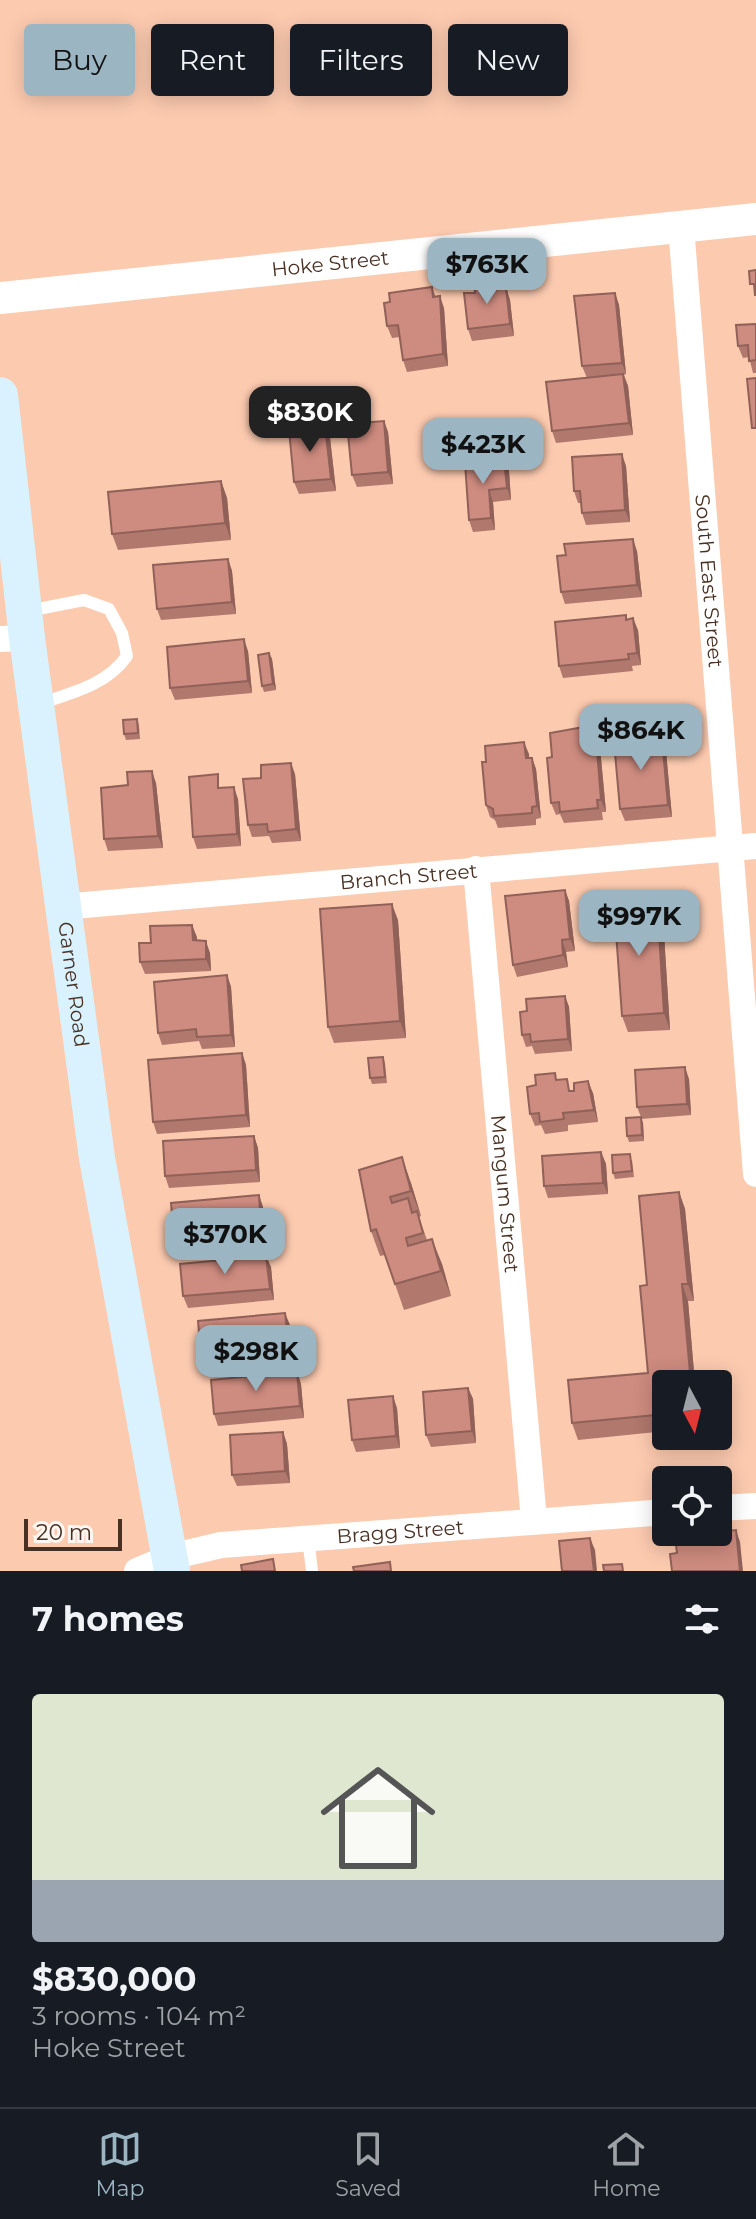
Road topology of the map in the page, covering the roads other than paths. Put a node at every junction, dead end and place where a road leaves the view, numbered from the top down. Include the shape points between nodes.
1 (756, 219) edge
2 (681, 226) junction
3 (0, 298) edge
4 (0, 395) edge
5 (17, 630) edge
6 (36, 705) junction
7 (756, 846) edge
8 (729, 848) junction
9 (476, 869) junction
10 (62, 907) junction
11 (756, 1174) edge
12 (756, 1506) edge
13 (732, 1507) edge
14 (652, 1513) edge
15 (534, 1520) junction
16 (308, 1538) junction
17 (171, 1564) edge
18 (137, 1571) edge
19 (312, 1571) edge

1 - 2 street, Hoke Street
2 - 3 street, Hoke Street
2 - 8 street, South East Street
4 - 5 main road, Garner Road
5 - 6 main road, Garner Road
5 - 6 lane via 84,600 109,609 122,633 127,656 116,671 89,687
6 - 10 main road, Garner Road
7 - 8 street, Branch Street
8 - 9 street, Branch Street
8 - 11 street, South East Street
9 - 10 street, Branch Street
9 - 15 street, Mangum Street
10 - 17 main road, Garner Road via 103,1195
12 - 13 street
14 - 15 street, Bragg Street
15 - 16 street, Bragg Street
16 - 17 street, Bragg Street via 219,1545
16 - 19 lane
17 - 18 street, Bragg Street

